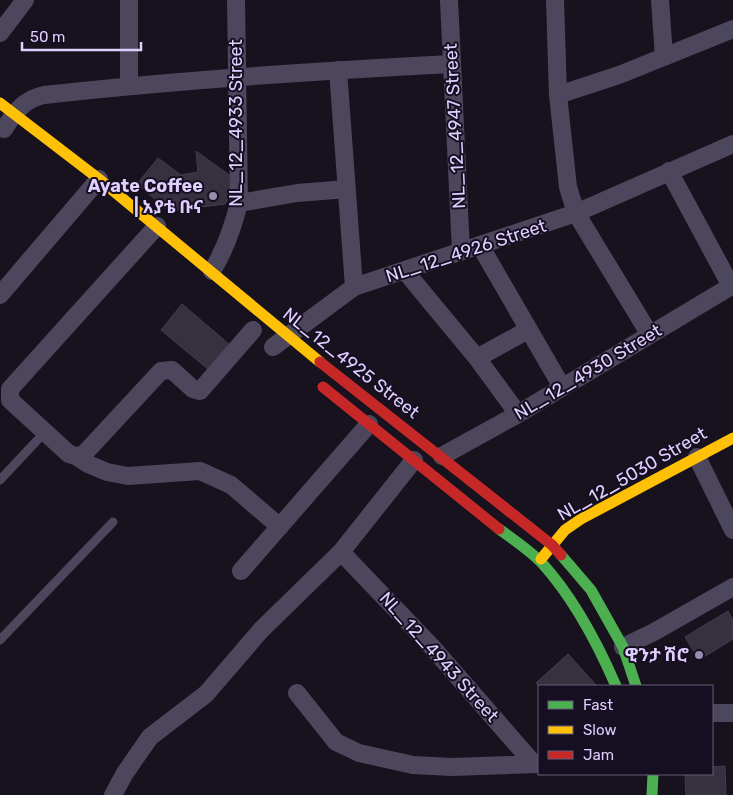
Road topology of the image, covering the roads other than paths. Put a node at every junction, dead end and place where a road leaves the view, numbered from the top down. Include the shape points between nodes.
1 (25, 0) edge
2 (129, 0) edge
3 (236, 0) edge
4 (449, 0) edge
5 (555, 0) edge
6 (660, 0) edge
7 (733, 30) edge
8 (0, 33) edge
9 (664, 57) junction
10 (451, 64) junction
11 (338, 70) junction
12 (238, 78) junction
13 (129, 86) junction
14 (558, 95) junction
15 (0, 103) edge
16 (14, 114) junction
17 (5, 130) edge
18 (733, 144) edge
19 (669, 171) junction
20 (91, 189) junction
21 (347, 189) junction
22 (238, 203) junction
23 (576, 214) junction
24 (150, 237) junction
25 (481, 247) junction
26 (461, 252) junction
27 (212, 272) junction
28 (405, 272) junction
29 (732, 285) edge
30 (354, 287) junction
31 (0, 295) edge
32 (528, 330) junction
33 (650, 335) junction
34 (266, 338) junction
35 (477, 358) junction
36 (310, 376) dead end
37 (562, 387) junction
38 (518, 414) junction
39 (369, 424) junction
40 (45, 432) junction
41 (733, 438) edge
42 (76, 456) junction
43 (442, 456) junction
44 (697, 457) junction
45 (414, 460) junction
46 (0, 480) edge
47 (113, 522) dead end
48 (280, 527) junction
49 (733, 530) edge
50 (552, 545) junction
51 (341, 552) junction
52 (540, 561) junction
53 (241, 571) dead end
54 (733, 588) edge
55 (0, 640) edge
56 (623, 647) junction
57 (616, 685) edge
58 (636, 685) edge
59 (297, 693) dead end
60 (713, 713) edge
61 (733, 713) edge
62 (537, 764) edge
63 (653, 775) edge
64 (113, 795) edge
65 (652, 795) edge

1 - 8 street
2 - 13 street
3 - 12 street, NL_12_4933 Street
4 - 10 street, NL_12_4947 Street
5 - 14 street
6 - 9 street
7 - 9 street
9 - 14 street
10 - 11 street
10 - 26 street, NL_12_4947 Street
11 - 12 street
11 - 21 street
12 - 13 street
12 - 22 street, NL_12_4933 Street
13 - 16 street via 32,98
14 - 23 street via 568,187
15 - 16 main road, NL_12_4925 Street
16 - 17 street
16 - 20 main road, NL_12_4925 Street
18 - 19 street, NL_12_4926 Street
19 - 23 street, NL_12_4926 Street
19 - 29 street
20 - 24 main road, NL_12_4925 Street
20 - 31 street
21 - 22 street
21 - 30 street
22 - 27 street, NL_12_4933 Street via 234,224
23 - 25 street, NL_12_4926 Street
23 - 33 street
24 - 27 main road, NL_12_4925 Street
24 - 40 street via 10,388 10,400
25 - 26 street, NL_12_4926 Street
25 - 32 street
26 - 28 street, NL_12_4926 Street
27 - 34 main road, NL_12_4925 Street
28 - 30 street, NL_12_4926 Street
28 - 35 street
29 - 33 street, NL_12_4930 Street
30 - 34 street, NL_12_4926 Street
32 - 35 street
32 - 37 street
33 - 37 street, NL_12_4930 Street
34 - 42 street, NL_12_4926 Street via 200,391 193,389 172,370 161,371 83,455
34 - 43 main road, NL_12_4925 Street
35 - 38 street
36 - 39 main road, NL_12_4925 Street
37 - 38 street, NL_12_4930 Street
38 - 43 street, NL_12_4930 Street
39 - 45 main road, NL_12_4925 Street
39 - 48 street
40 - 42 street via 69,454
40 - 46 lane
41 - 44 main road, NL_12_5030 Street
42 - 48 street via 106,472 128,476 200,471 231,485
43 - 50 main road, NL_12_4925 Street
44 - 49 street
44 - 50 main road, NL_12_5030 Street via 581,519
45 - 51 street
45 - 52 main road, NL_12_4925 Street
47 - 55 lane
48 - 53 street
50 - 52 main road, NL_12_5030 Street
50 - 56 main road, NL_12_4925 Street via 591,590
51 - 62 street, NL_12_4943 Street
51 - 64 street via 261,630 206,694 150,737
52 - 57 main road, NL_12_4925 Street via 572,601
54 - 56 street
56 - 58 main road, NL_12_4925 Street
59 - 62 street via 336,742 359,753 413,765
60 - 61 street
63 - 65 main road

